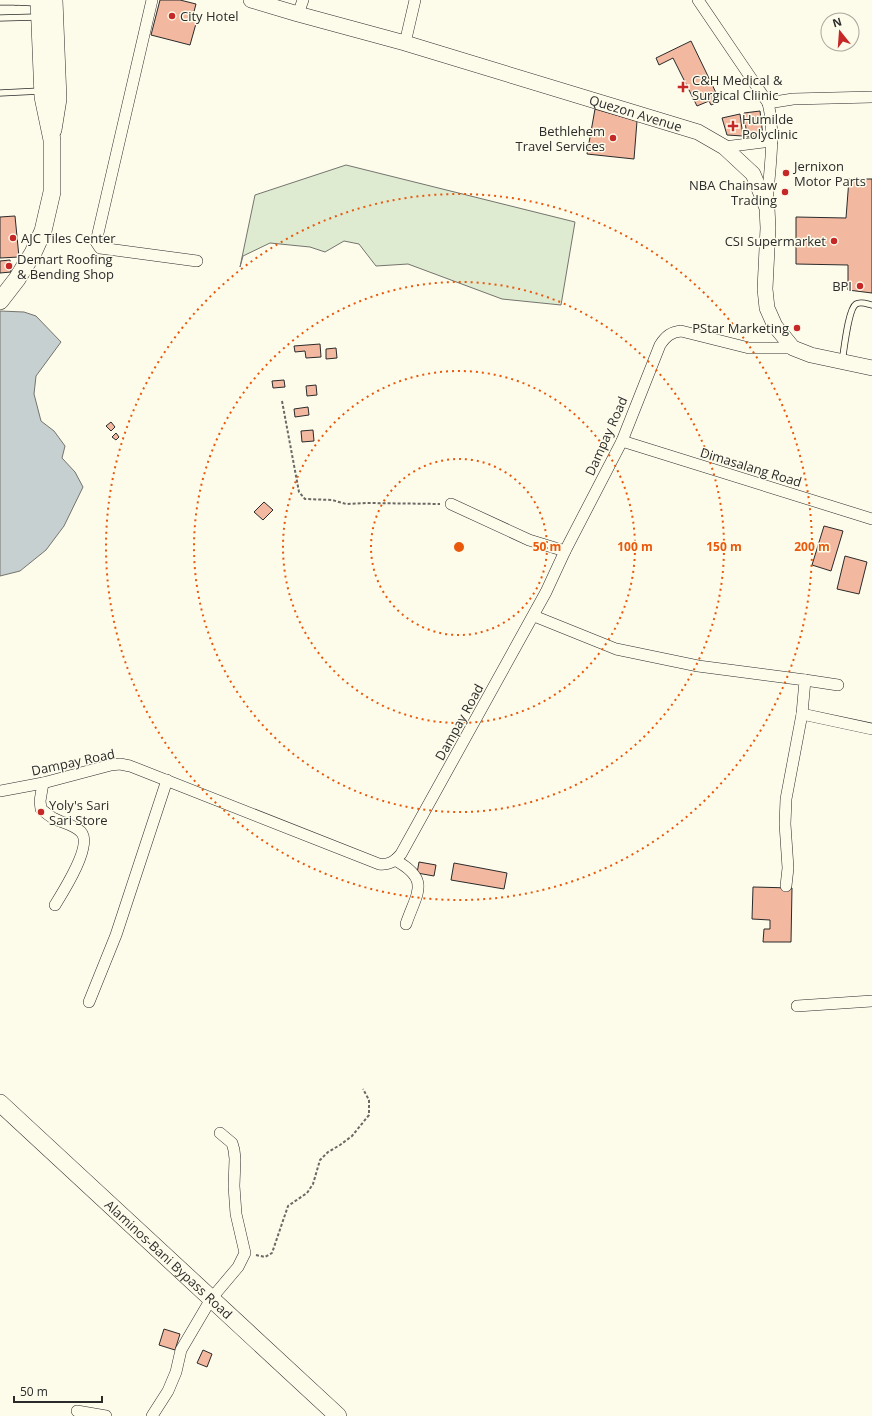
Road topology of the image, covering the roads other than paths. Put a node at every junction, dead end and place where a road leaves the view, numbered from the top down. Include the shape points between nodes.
1 (152, 0) edge
2 (251, 0) edge
3 (415, 0) edge
4 (698, 0) edge
5 (16, 1) edge
6 (0, 2) edge
7 (43, 5) edge
8 (300, 7) edge
9 (0, 18) edge
10 (405, 43) junction
11 (43, 91) junction
12 (0, 93) edge
13 (872, 98) edge
14 (768, 103) junction
15 (52, 140) junction
16 (772, 141) junction
17 (724, 147) junction
18 (767, 208) junction
19 (197, 261) dead end
20 (0, 301) edge
21 (872, 304) edge
22 (793, 348) junction
23 (842, 362) junction
24 (872, 368) edge
25 (622, 441) junction
26 (451, 504) road end
27 (872, 519) edge
28 (565, 551) junction
29 (534, 616) junction
30 (805, 680) junction
31 (838, 685) dead end
32 (802, 714) junction
33 (872, 729) edge
34 (167, 780) junction
35 (43, 783) junction
36 (0, 791) edge
37 (395, 860) junction
38 (786, 886) dead end
39 (55, 905) dead end
40 (406, 924) dead end
41 (872, 1001) edge
42 (88, 1002) dead end
43 (796, 1006) dead end
44 (0, 1103) edge
45 (220, 1133) dead end
46 (211, 1299) junction
47 (76, 1410) dead end
48 (106, 1416) edge
49 (152, 1416) edge
50 (338, 1416) edge

1 - 19 street via 96,242 100,248
2 - 8 main road, Quezon Avenue
3 - 10 street
4 - 14 street
5 - 6 lane
5 - 7 lane
7 - 9 lane
7 - 11 main road
7 - 15 main road via 58,99
8 - 10 main road, Quezon Avenue
10 - 17 main road, Quezon Avenue via 698,132
11 - 12 lane
11 - 15 main road
13 - 14 street via 793,99
14 - 16 street
15 - 20 main road via 52,192 43,231 33,253
16 - 17 street
16 - 18 street
17 - 18 main road, Quezon Avenue via 753,174
18 - 22 main road, Quezon Avenue via 767,308 775,326
21 - 23 lane via 860,302 851,312
22 - 23 main road, Quezon Avenue
22 - 25 street, Dampay Road via 749,348 681,331 673,332 665,337 660,345
23 - 24 main road, Quezon Avenue
25 - 27 street, Dimasalang Road
25 - 28 street, Dampay Road
26 - 28 street via 529,540
28 - 29 street, Dampay Road
29 - 30 street via 616,649 698,666
29 - 37 street, Dampay Road via 401,854
30 - 31 street
30 - 32 street
32 - 33 street
32 - 38 street via 786,799
34 - 35 street, Dampay Road via 120,764
34 - 37 street, Dampay Road via 379,864 388,865
34 - 42 street via 116,935
35 - 36 street, Dampay Road
35 - 39 street via 41,809 82,832 85,839 74,872
37 - 40 street via 406,866 419,883
41 - 43 street
44 - 46 main road, Alaminos-Bani Bypass Road
45 - 46 street via 232,1143 234,1150 236,1214 245,1252 238,1267
46 - 49 street via 181,1350 168,1391
46 - 50 main road, Alaminos-Bani Bypass Road
47 - 48 street

